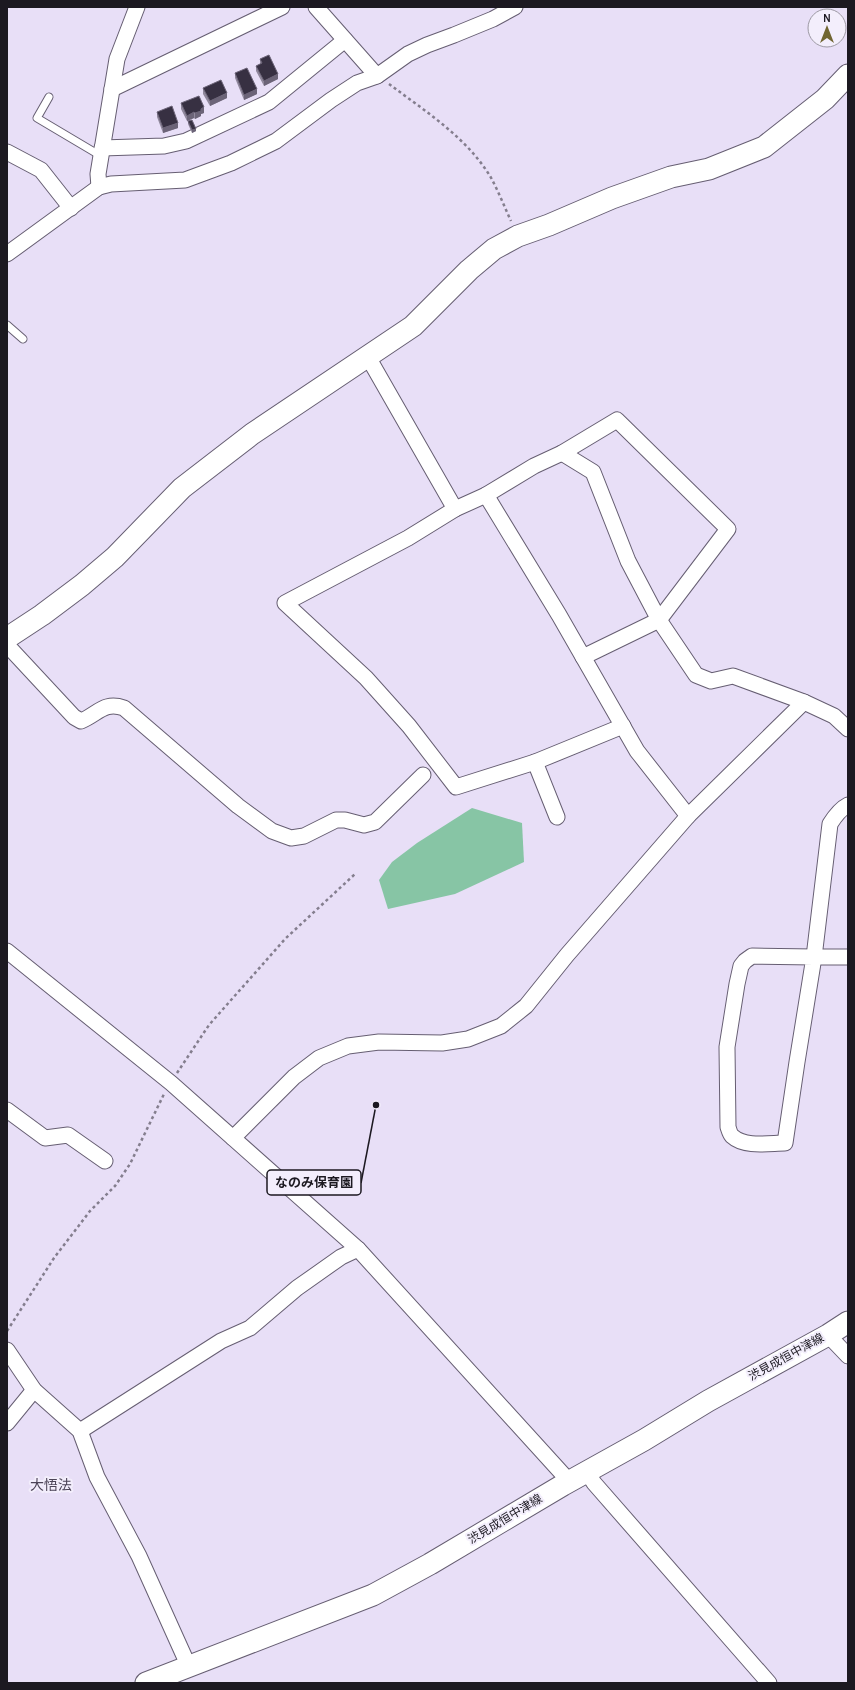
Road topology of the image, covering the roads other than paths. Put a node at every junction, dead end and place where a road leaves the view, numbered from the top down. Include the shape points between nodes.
1 (137, 7) edge
2 (282, 7) edge
3 (316, 7) edge
4 (515, 7) edge
5 (345, 40) junction
6 (848, 74) edge
7 (377, 76) junction
8 (112, 89) junction
9 (49, 97) dead end
10 (7, 152) edge
11 (102, 152) junction
12 (99, 187) junction
13 (70, 208) junction
14 (7, 254) edge
15 (7, 325) edge
16 (24, 339) dead end
17 (368, 357) junction
18 (562, 453) junction
19 (486, 495) junction
20 (455, 509) junction
21 (659, 620) junction
22 (7, 638) edge
23 (7, 645) edge
24 (584, 657) junction
25 (804, 702) junction
26 (623, 726) junction
27 (848, 729) edge
28 (535, 762) junction
29 (423, 774) dead end
30 (848, 805) edge
31 (688, 816) junction
32 (557, 817) dead end
33 (7, 951) edge
34 (814, 957) junction
35 (848, 957) edge
36 (7, 1110) edge
37 (233, 1138) junction
38 (105, 1161) dead end
39 (358, 1250) junction
40 (848, 1322) edge
41 (828, 1335) junction
42 (7, 1350) edge
43 (848, 1356) edge
44 (34, 1390) junction
45 (7, 1423) edge
46 (80, 1431) junction
47 (578, 1477) junction
48 (189, 1667) junction
49 (146, 1683) edge
50 (769, 1683) edge

1 - 8 street via 117,59
2 - 8 street
3 - 5 street
4 - 7 street via 493,19 427,44
5 - 7 street
5 - 11 street via 269,102 186,141 164,146
6 - 17 street via 825,99 764,147 709,169 671,177 612,198 518,236 494,249 469,270 413,326
7 - 12 street via 357,83 276,141 193,179
8 - 11 street
9 - 11 lane via 37,118
10 - 13 street via 41,170
11 - 12 street via 97,177
12 - 13 street
13 - 14 street
15 - 16 lane
17 - 20 street
17 - 22 street via 252,434 182,488 115,557 42,615
18 - 19 street via 534,466
18 - 21 street via 593,472 628,561
18 - 21 street via 617,420 728,529
19 - 20 street
19 - 24 street
20 - 28 street via 408,538 285,603 366,678 409,726 456,787
21 - 24 street
21 - 25 street via 696,675 712,681 733,676
23 - 29 street via 74,717 80,721 110,705 124,708 238,806 272,831 291,838 304,836 336,820 364,825 375,822
24 - 26 street
25 - 27 street via 834,716
25 - 31 street
26 - 28 street
26 - 31 street via 637,751
28 - 32 street
30 - 34 street via 836,814 830,824
31 - 37 street via 526,1006 501,1026 468,1039 442,1043 380,1042 348,1046 319,1058 294,1077
33 - 37 street via 171,1083
34 - 34 street via 785,1143 741,1141 732,1135 728,1127 727,1047 741,966 752,956
34 - 35 street
36 - 38 street via 45,1138 68,1135
37 - 39 street
39 - 46 street via 335,1261 297,1288 250,1328 221,1341
39 - 47 street
40 - 41 street, 渋見成恒中津線
41 - 43 street
41 - 47 street, 渋見成恒中津線
42 - 44 street
44 - 45 street
44 - 46 street
46 - 48 street via 97,1477 139,1556
47 - 48 street, 渋見成恒中津線 via 373,1595
47 - 50 street via 594,1483
48 - 49 street, 渋見成恒中津線

